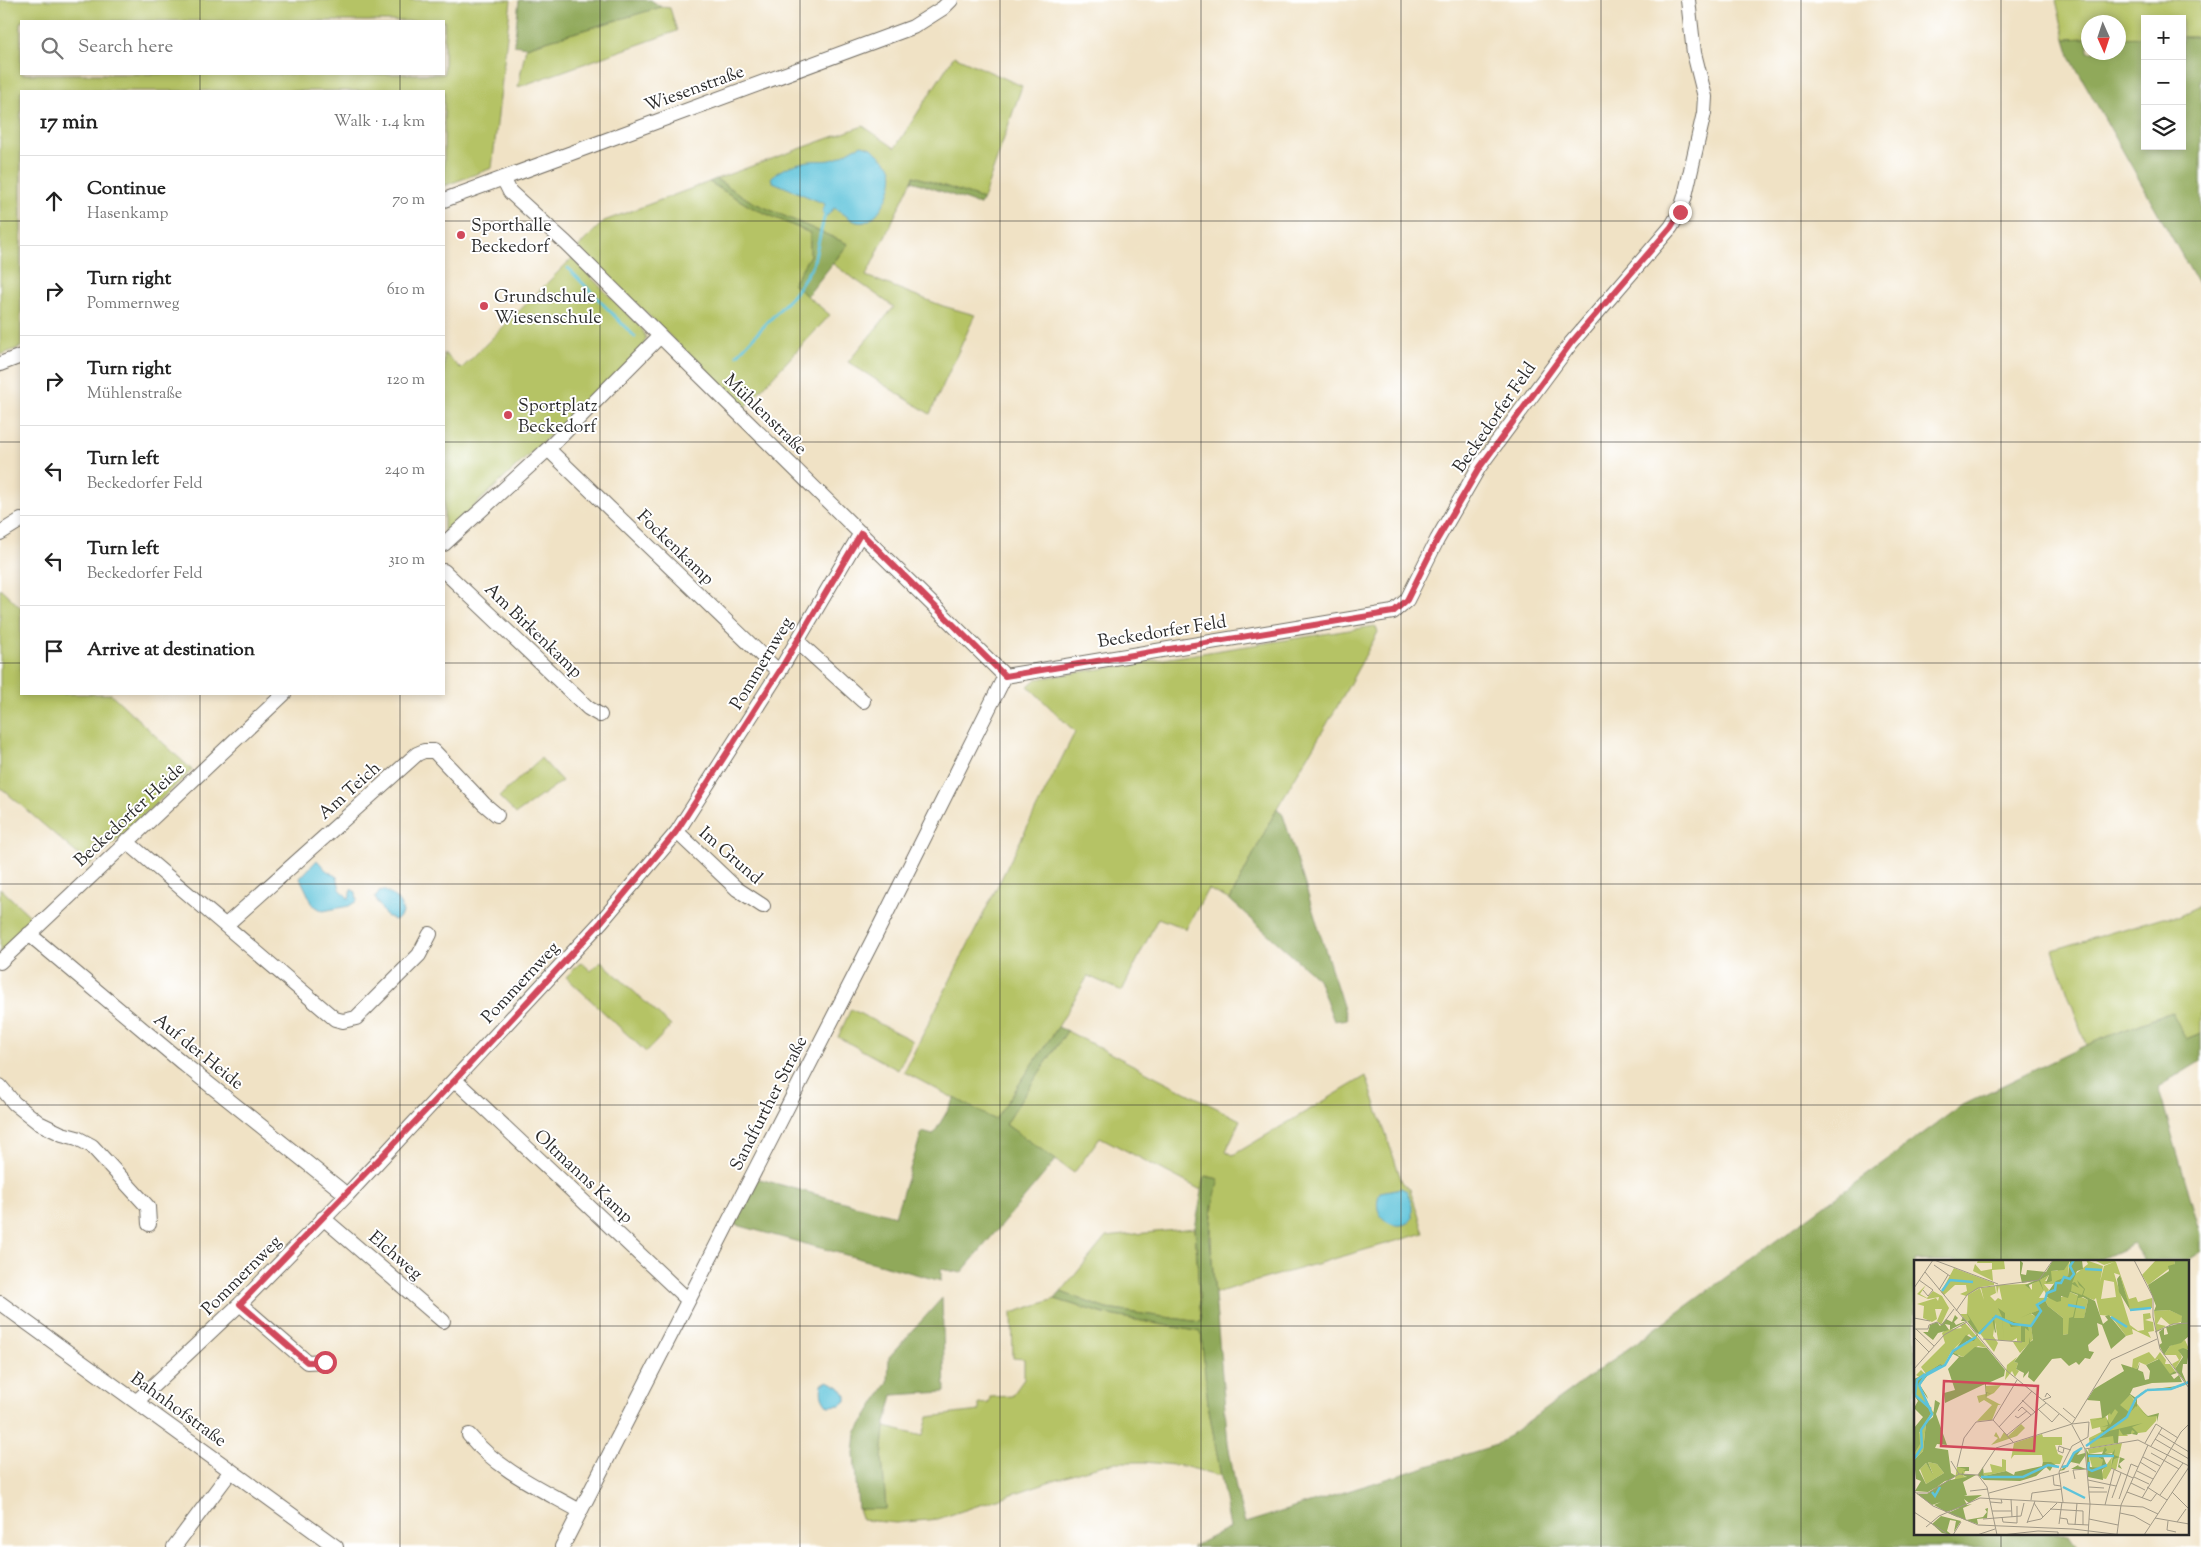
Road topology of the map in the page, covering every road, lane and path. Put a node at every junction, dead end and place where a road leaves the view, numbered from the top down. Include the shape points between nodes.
1 (951, 0) edge
2 (1688, 0) edge
3 (502, 178) junction
4 (445, 200) edge
5 (660, 336) junction
6 (20, 356) edge
7 (0, 364) edge
8 (548, 449) junction
9 (20, 521) edge
10 (0, 533) edge
11 (861, 533) junction
12 (445, 543) edge
13 (445, 572) edge
14 (797, 642) junction
15 (779, 672) junction
16 (1005, 676) junction
17 (283, 695) edge
18 (863, 700) dead end
19 (600, 715) dead end
20 (497, 815) dead end
21 (676, 832) junction
22 (126, 841) junction
23 (763, 906) dead end
24 (226, 925) junction
25 (29, 934) junction
26 (430, 934) dead end
27 (0, 962) edge
28 (455, 1080) junction
29 (0, 1086) edge
30 (347, 1195) junction
31 (323, 1218) junction
32 (149, 1224) dead end
33 (688, 1300) junction
34 (0, 1303) edge
35 (240, 1304) junction
36 (443, 1321) dead end
37 (325, 1362) dead end
38 (137, 1401) junction
39 (469, 1435) dead end
40 (231, 1471) junction
41 (580, 1511) junction
42 (174, 1547) edge
43 (336, 1547) edge
44 (562, 1547) edge

1 - 3 street, Wiesenstraße via 913,27
2 - 16 street, Beckedorfer Feld via 1694,53 1705,97 1680,212 1671,227 1571,343 1480,467 1437,540 1407,600 1393,612
3 - 4 street, Wiesenstraße
3 - 5 street, Mühlenstraße via 510,192
5 - 8 street
5 - 11 street, Mühlenstraße
6 - 7 street
8 - 12 street
8 - 15 street, Fockenkamp
9 - 10 street
11 - 14 street, Pommernweg
11 - 16 street, Mühlenstraße
13 - 19 street, Am Birkenkamp via 588,708
14 - 15 street, Pommernweg
14 - 18 street
15 - 21 street, Pommernweg
16 - 33 street, Sandfurther Straße
17 - 22 street, Beckedorfer Heide
20 - 24 street, Am Teich via 434,751 424,751
21 - 23 street, Im Grund via 737,889
21 - 28 street, Pommernweg via 601,922
22 - 24 street
22 - 25 street, Beckedorfer Heide
24 - 26 street via 335,1019 343,1021 356,1018 419,955
25 - 27 street, Beckedorfer Heide
25 - 30 street, Auf der Heide
28 - 30 street, Pommernweg
28 - 33 street, Oltmanns Kamp
29 - 32 street via 14,1103 39,1123 92,1146 148,1207
30 - 31 street, Pommernweg
31 - 35 street, Pommernweg
31 - 36 street, Elchweg
33 - 41 street, Sandfurther Straße
34 - 38 street, Bahnhofstraße
35 - 37 street via 307,1362
35 - 38 street, Pommernweg
38 - 40 street, Bahnhofstraße
39 - 41 street via 483,1452 513,1474
40 - 42 street
40 - 43 street, Bahnhofstraße
41 - 44 street, Sandfurther Straße

